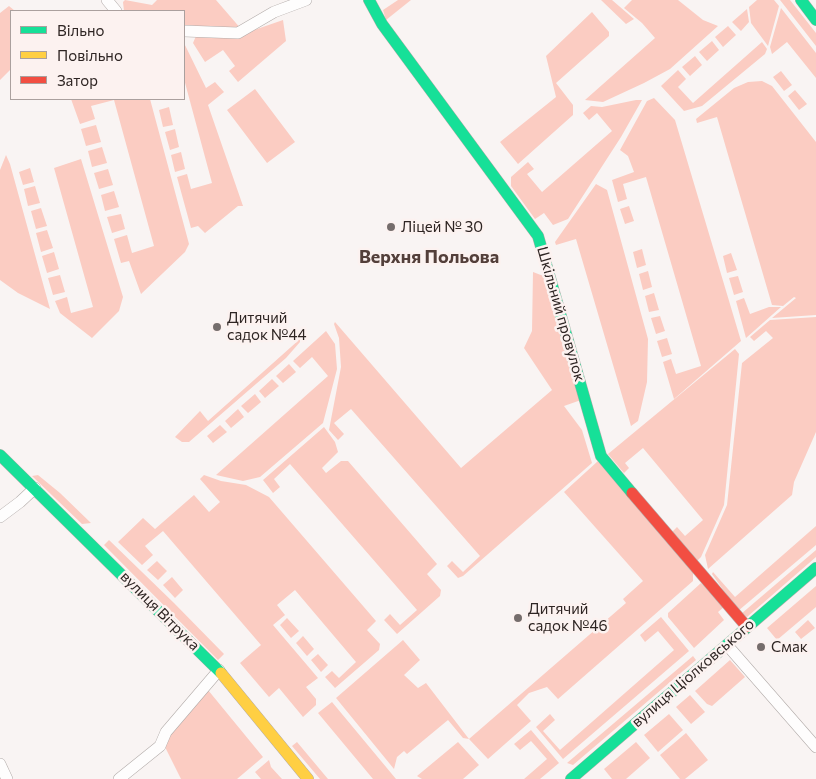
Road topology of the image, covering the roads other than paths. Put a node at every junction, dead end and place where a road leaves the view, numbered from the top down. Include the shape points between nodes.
1 (107, 0) edge
2 (306, 0) edge
3 (370, 0) edge
4 (801, 0) edge
5 (115, 10) edge
6 (816, 20) edge
7 (185, 31) edge
8 (0, 455) edge
9 (0, 464) edge
10 (32, 490) junction
11 (0, 516) edge
12 (816, 568) edge
13 (747, 626) junction
14 (727, 644) junction
15 (216, 672) junction
16 (816, 747) edge
17 (0, 764) edge
18 (7, 779) edge
19 (119, 779) edge
20 (298, 779) edge
21 (308, 779) edge
22 (571, 779) edge

1 - 5 street
2 - 7 street via 274,12 238,33
3 - 13 street, Шкільний провулок via 382,24 538,236 601,456
4 - 6 street
8 - 10 street, вулиця Вітрука
9 - 10 street, вулиця Вітрука
10 - 11 street
10 - 15 street, вулиця Вітрука
12 - 13 street, вулиця Ціолковського
13 - 14 street, вулиця Ціолковського
14 - 16 street
14 - 22 street, вулиця Ціолковського
15 - 19 street via 166,732 160,746
15 - 20 street, вулиця Вітрука
15 - 21 street, вулиця Вітрука
17 - 18 street

